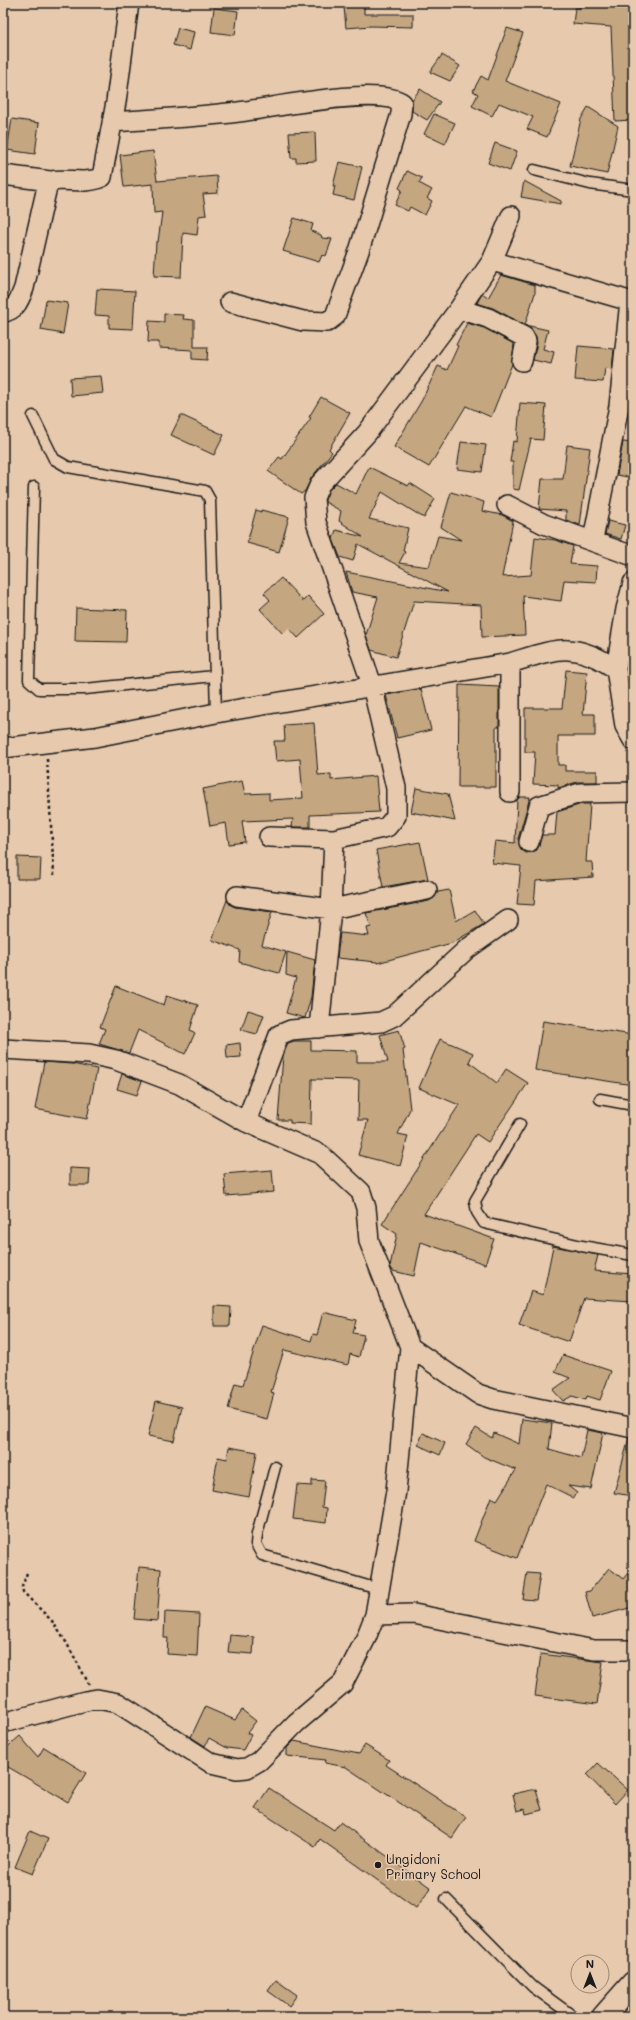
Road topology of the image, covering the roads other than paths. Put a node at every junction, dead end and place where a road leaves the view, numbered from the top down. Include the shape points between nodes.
1 (129, 3) edge
2 (112, 122) junction
3 (534, 170) dead end
4 (3, 175) edge
5 (50, 181) junction
6 (633, 190) edge
7 (511, 216) dead end
8 (492, 261) junction
9 (631, 301) edge
10 (230, 302) dead end
11 (459, 308) junction
12 (3, 312) edge
13 (522, 361) dead end
14 (33, 416) dead end
15 (34, 487) dead end
16 (507, 505) dead end
17 (593, 540) junction
18 (633, 556) edge
19 (633, 584) edge
20 (510, 663) junction
21 (616, 670) junction
22 (214, 676) junction
23 (372, 686) junction
24 (216, 713) junction
25 (633, 740) edge
26 (3, 748) edge
27 (510, 792) dead end
28 (633, 792) edge
29 (268, 837) dead end
30 (334, 838) junction
31 (529, 842) dead end
32 (427, 890) dead end
33 (236, 896) dead end
34 (330, 909) junction
35 (508, 920) dead end
36 (319, 1028) junction
37 (3, 1049) edge
38 (600, 1099) dead end
39 (633, 1105) edge
40 (246, 1122) junction
41 (520, 1124) dead end
42 (633, 1255) edge
43 (410, 1347) junction
44 (633, 1428) edge
45 (275, 1467) dead end
46 (378, 1589) junction
47 (375, 1615) junction
48 (633, 1650) edge
49 (3, 1723) edge
50 (446, 1899) dead end
51 (633, 1983) edge
52 (574, 2017) edge
53 (603, 2017) edge

1 - 2 street
2 - 5 street via 102,177 92,182
2 - 10 street via 245,111 322,100 374,97 402,103 401,114 359,251 335,316 327,322 303,322
3 - 6 lane via 590,184
4 - 5 street
5 - 12 street via 24,288 18,304
7 - 8 street
8 - 9 street
8 - 11 street
9 - 17 street via 619,406
11 - 13 street via 488,318 524,337 526,341
11 - 23 street via 368,433 320,484 314,498 316,522
14 - 22 lane via 54,459 68,467 205,491 210,500
15 - 22 lane via 29,680 40,689 85,689
16 - 17 street via 544,524
17 - 18 street
19 - 21 street via 626,609
20 - 21 street via 556,649 597,656
20 - 23 street
20 - 27 street
21 - 25 street via 625,726
22 - 24 lane
23 - 24 street
23 - 30 street via 396,788 396,816 387,828
24 - 26 street via 95,737
28 - 31 street via 580,793 539,806
29 - 30 street
30 - 34 street
32 - 34 street
33 - 34 street
34 - 36 street
35 - 36 street via 468,949 394,1016 381,1022
36 - 40 street via 291,1030 279,1035
37 - 40 street via 89,1054 116,1060 179,1084
38 - 39 lane
40 - 43 street via 320,1154 361,1192 366,1208 369,1241
41 - 42 lane via 475,1201 477,1212 484,1223
43 - 44 street via 478,1394
43 - 46 street via 396,1491
45 - 46 lane via 257,1534 256,1544 262,1555
46 - 47 street
47 - 48 street via 414,1614 594,1650
47 - 49 street via 343,1683 296,1723 259,1762 247,1768 237,1769 211,1763 118,1703 97,1699
50 - 52 lane via 533,1987
51 - 53 main road

